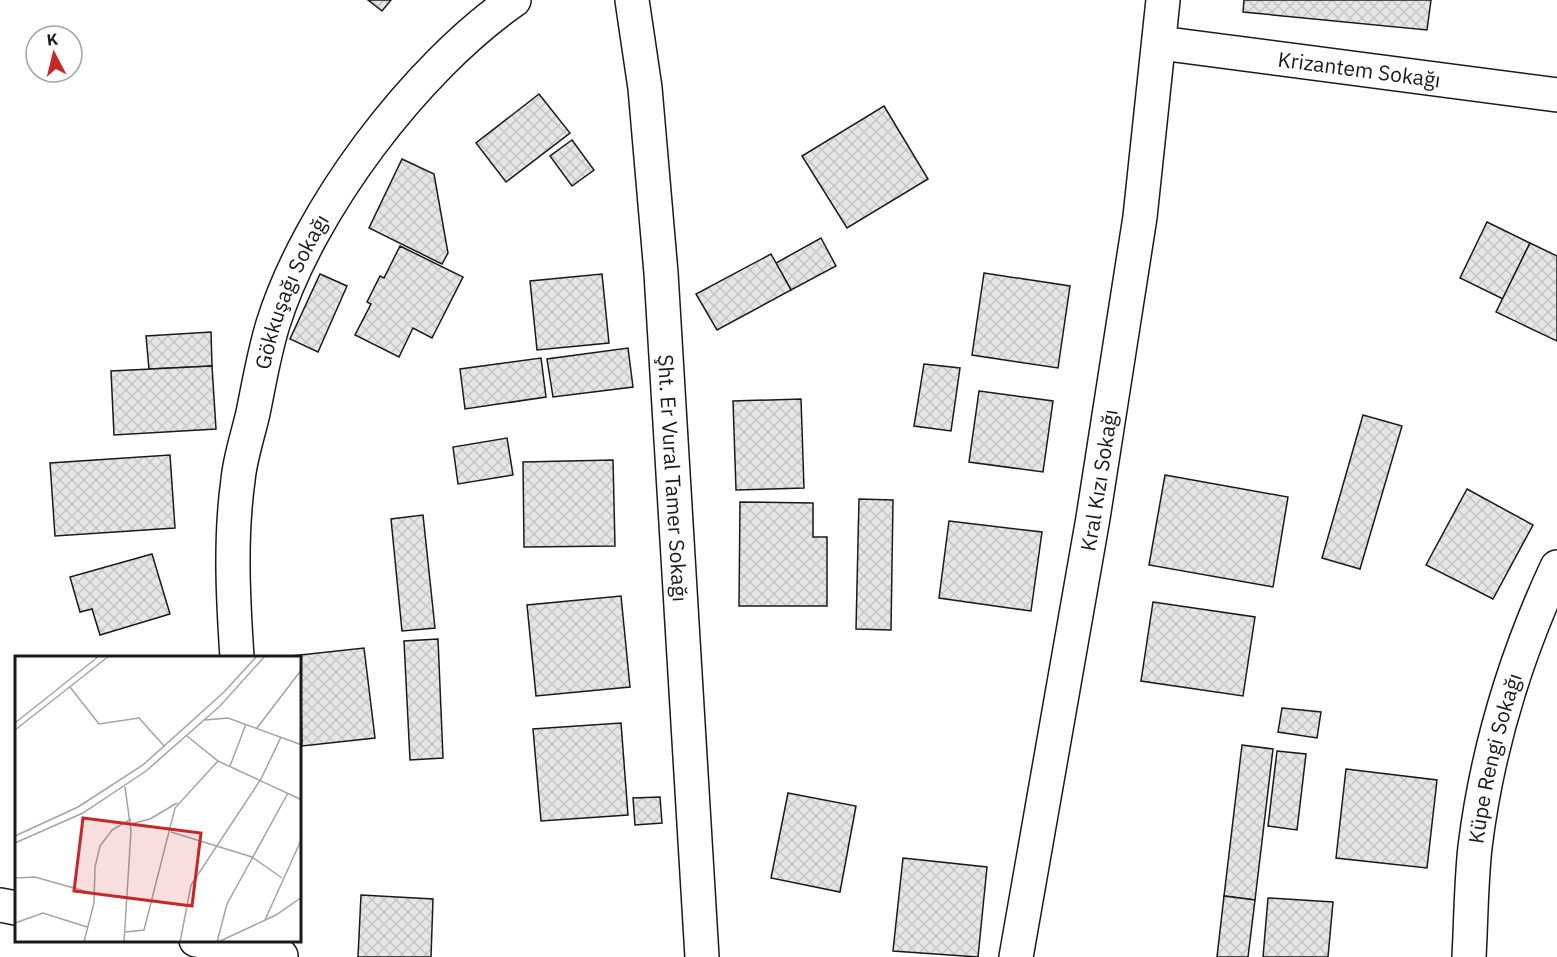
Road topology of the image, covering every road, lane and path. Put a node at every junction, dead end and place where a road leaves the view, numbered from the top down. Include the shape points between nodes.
1 (514, 0) edge
2 (633, 0) edge
3 (1163, 0) edge
4 (1161, 43) junction
5 (1557, 95) edge
6 (1557, 567) edge
7 (237, 656) edge
8 (0, 905) edge
9 (15, 908) edge
10 (211, 942) edge
11 (280, 951) edge
12 (702, 957) edge
13 (1016, 957) edge
14 (1468, 957) edge

1 - 7 street, Gökkuşağı Sokağı via 469,36 404,103 351,171 295,268 273,325 238,478 234,529
2 - 12 street, Şht. Er Vural Tamer Sokağı via 661,273
3 - 4 street, Kral Kızı Sokağı
4 - 5 street, Krizantem Sokağı
4 - 13 street, Kral Kızı Sokağı via 1140,216 1093,518
6 - 14 street, Küpe Rengi Sokağı via 1508,692 1486,780 1475,848
8 - 9 street
10 - 11 street

